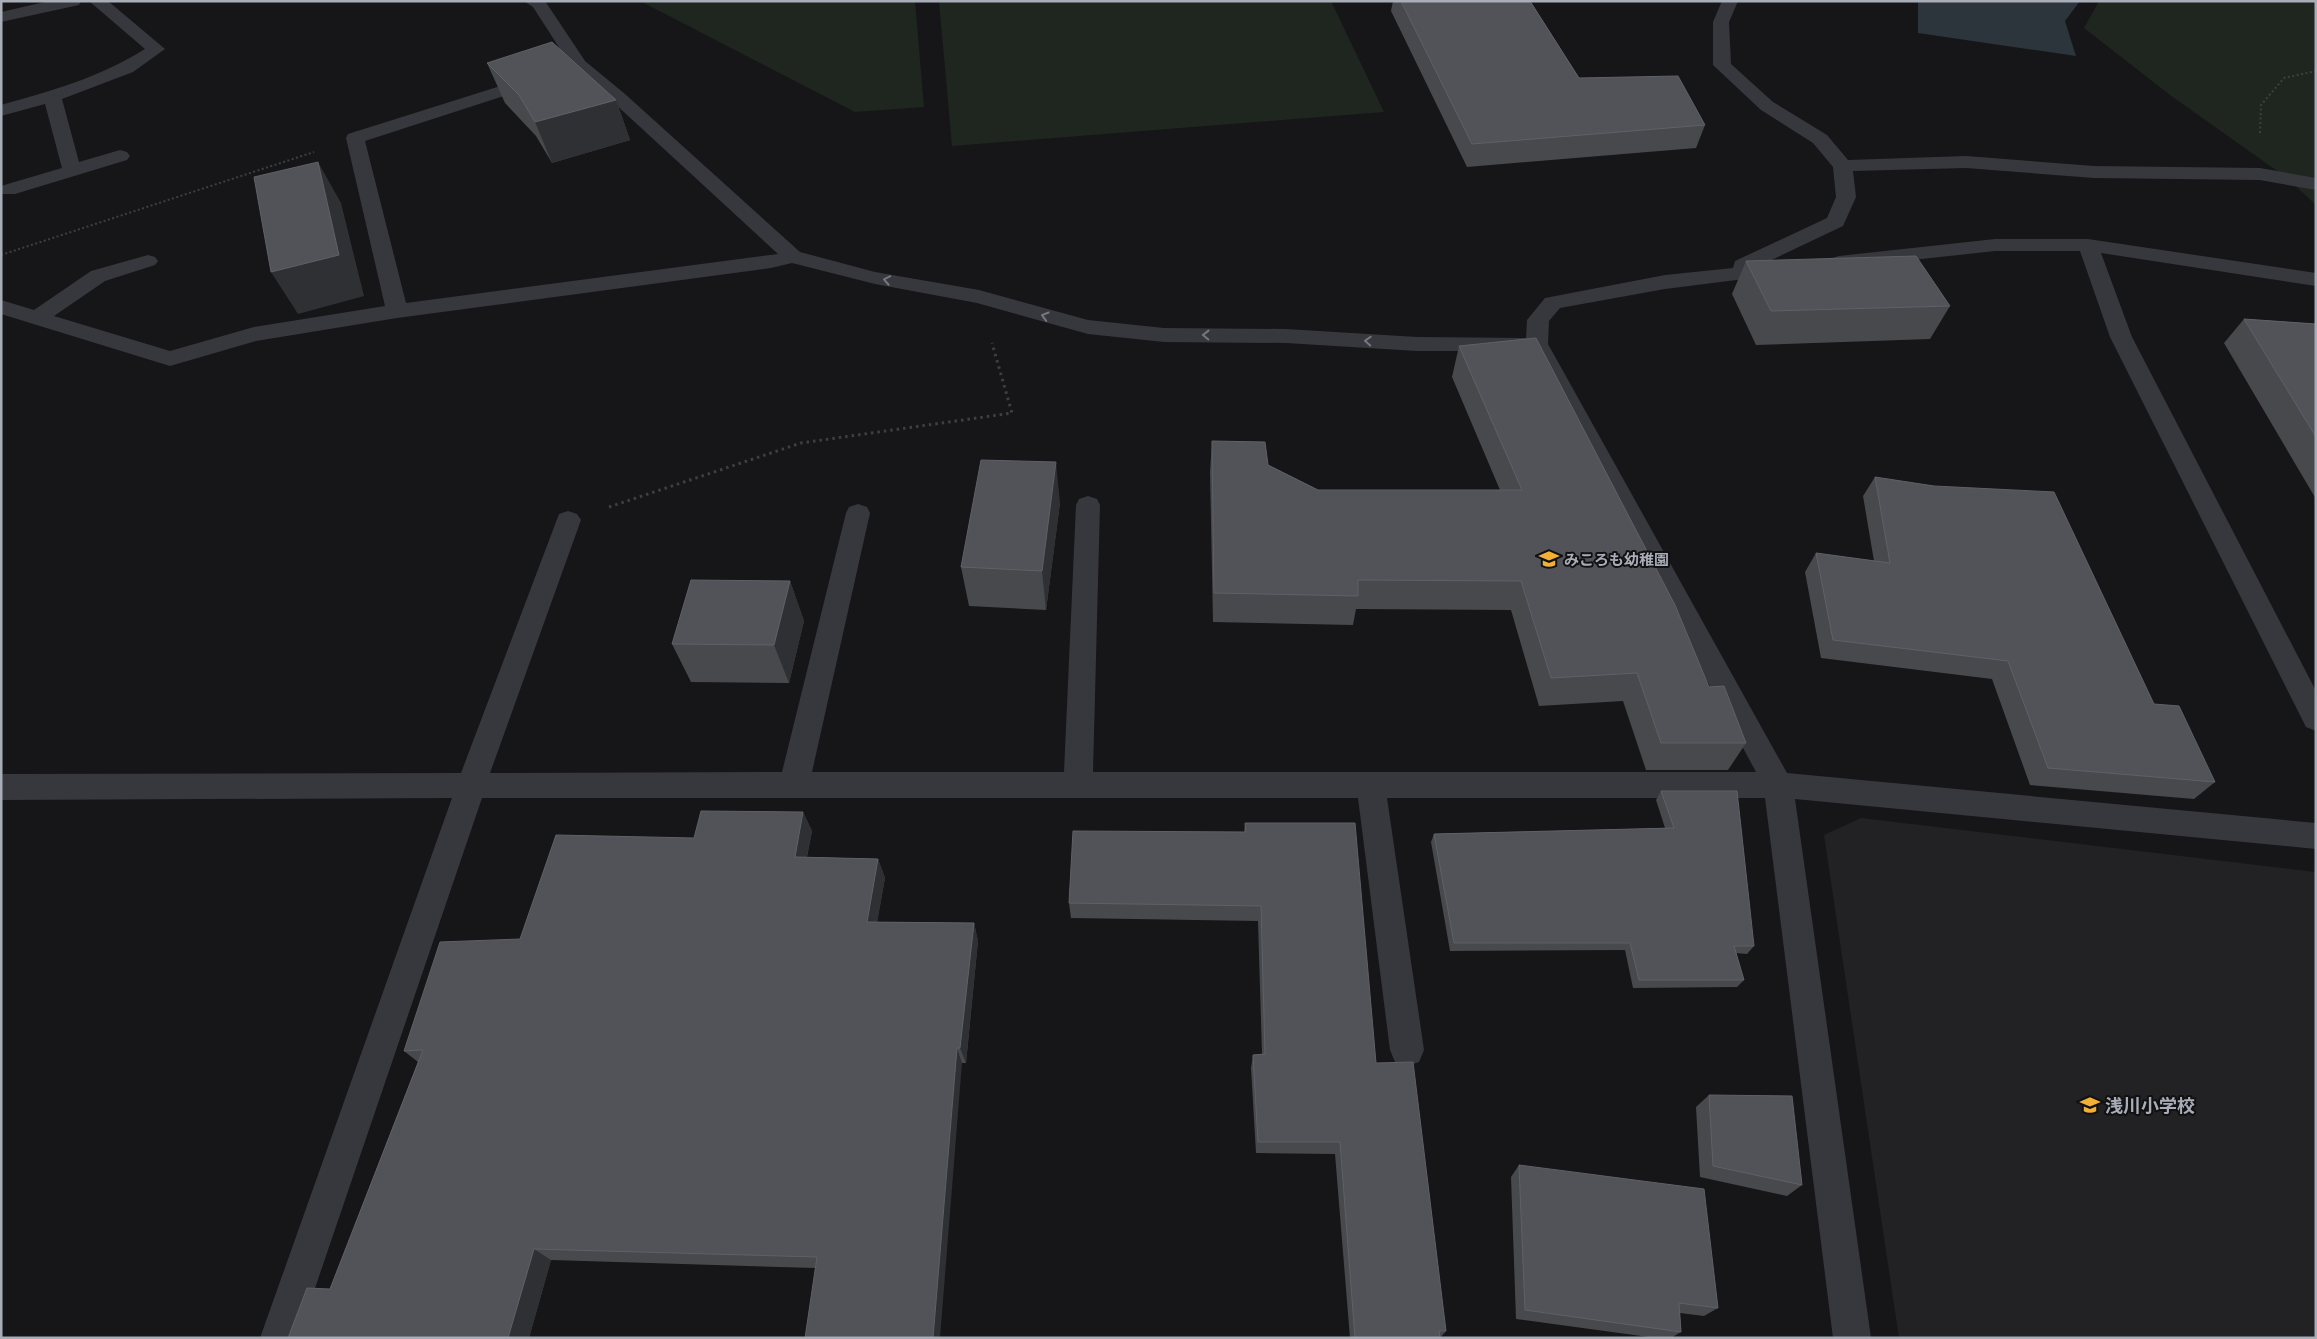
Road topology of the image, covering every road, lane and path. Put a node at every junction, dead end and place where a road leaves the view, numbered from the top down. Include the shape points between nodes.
1 (73, 1) edge
2 (97, 1) edge
3 (532, 1) edge
4 (1730, 1) edge
5 (1, 17) edge
6 (563, 71) junction
7 (2316, 71) edge
8 (52, 96) junction
9 (3, 111) edge
10 (355, 138) junction
11 (120, 156) dead end
12 (1843, 166) junction
13 (72, 170) junction
14 (2260, 174) junction
15 (2316, 184) edge
16 (8, 190) dead end
17 (2088, 245) junction
18 (1, 255) edge
19 (793, 256) junction
20 (148, 261) dead end
21 (1721, 276) junction
22 (2316, 280) edge
23 (979, 297) junction
24 (1, 306) edge
25 (397, 311) junction
26 (37, 318) junction
27 (1537, 344) junction
28 (1088, 505) dead end
29 (858, 513) dead end
30 (568, 520) joint
31 (2316, 719) edge
32 (794, 785) junction
33 (1078, 785) junction
34 (1778, 785) junction
35 (472, 786) junction
36 (1371, 786) junction
37 (1, 787) edge
38 (2316, 836) edge
39 (1407, 1050) dead end
40 (279, 1338) edge
41 (1852, 1338) edge

1 - 5 street
2 - 8 street via 156,49 126,68
3 - 6 street via 539,4
4 - 12 street via 1721,22 1722,65 1767,106 1820,139
6 - 10 street
6 - 19 street via 627,104
7 - 14 path via 2284,78 2261,105
8 - 9 street
8 - 13 street
10 - 18 path
10 - 25 street
11 - 13 street
12 - 14 street via 1966,162 2094,172
12 - 21 street via 1846,197 1836,222
13 - 16 street
14 - 15 street
17 - 21 street via 1995,245
17 - 22 street
17 - 31 street via 2121,337
23 -> 19 street via 875,278
19 - 25 street via 771,262
20 - 26 street via 98,276
21 - 27 street via 1665,282 1553,302 1538,320
27 -> 23 street via 1417,344 1286,336 1164,335 1088,327
23 - 30 path via 1012,413 801,443
24 - 26 street
25 - 26 street via 254,334 170,359
27 - 34 street
28 - 33 street
29 - 32 street
30 - 35 street
32 - 33 street
32 - 35 street
33 - 36 street
34 - 36 street
34 - 38 street
34 - 41 street
35 - 37 street
35 - 40 street
36 - 39 street

